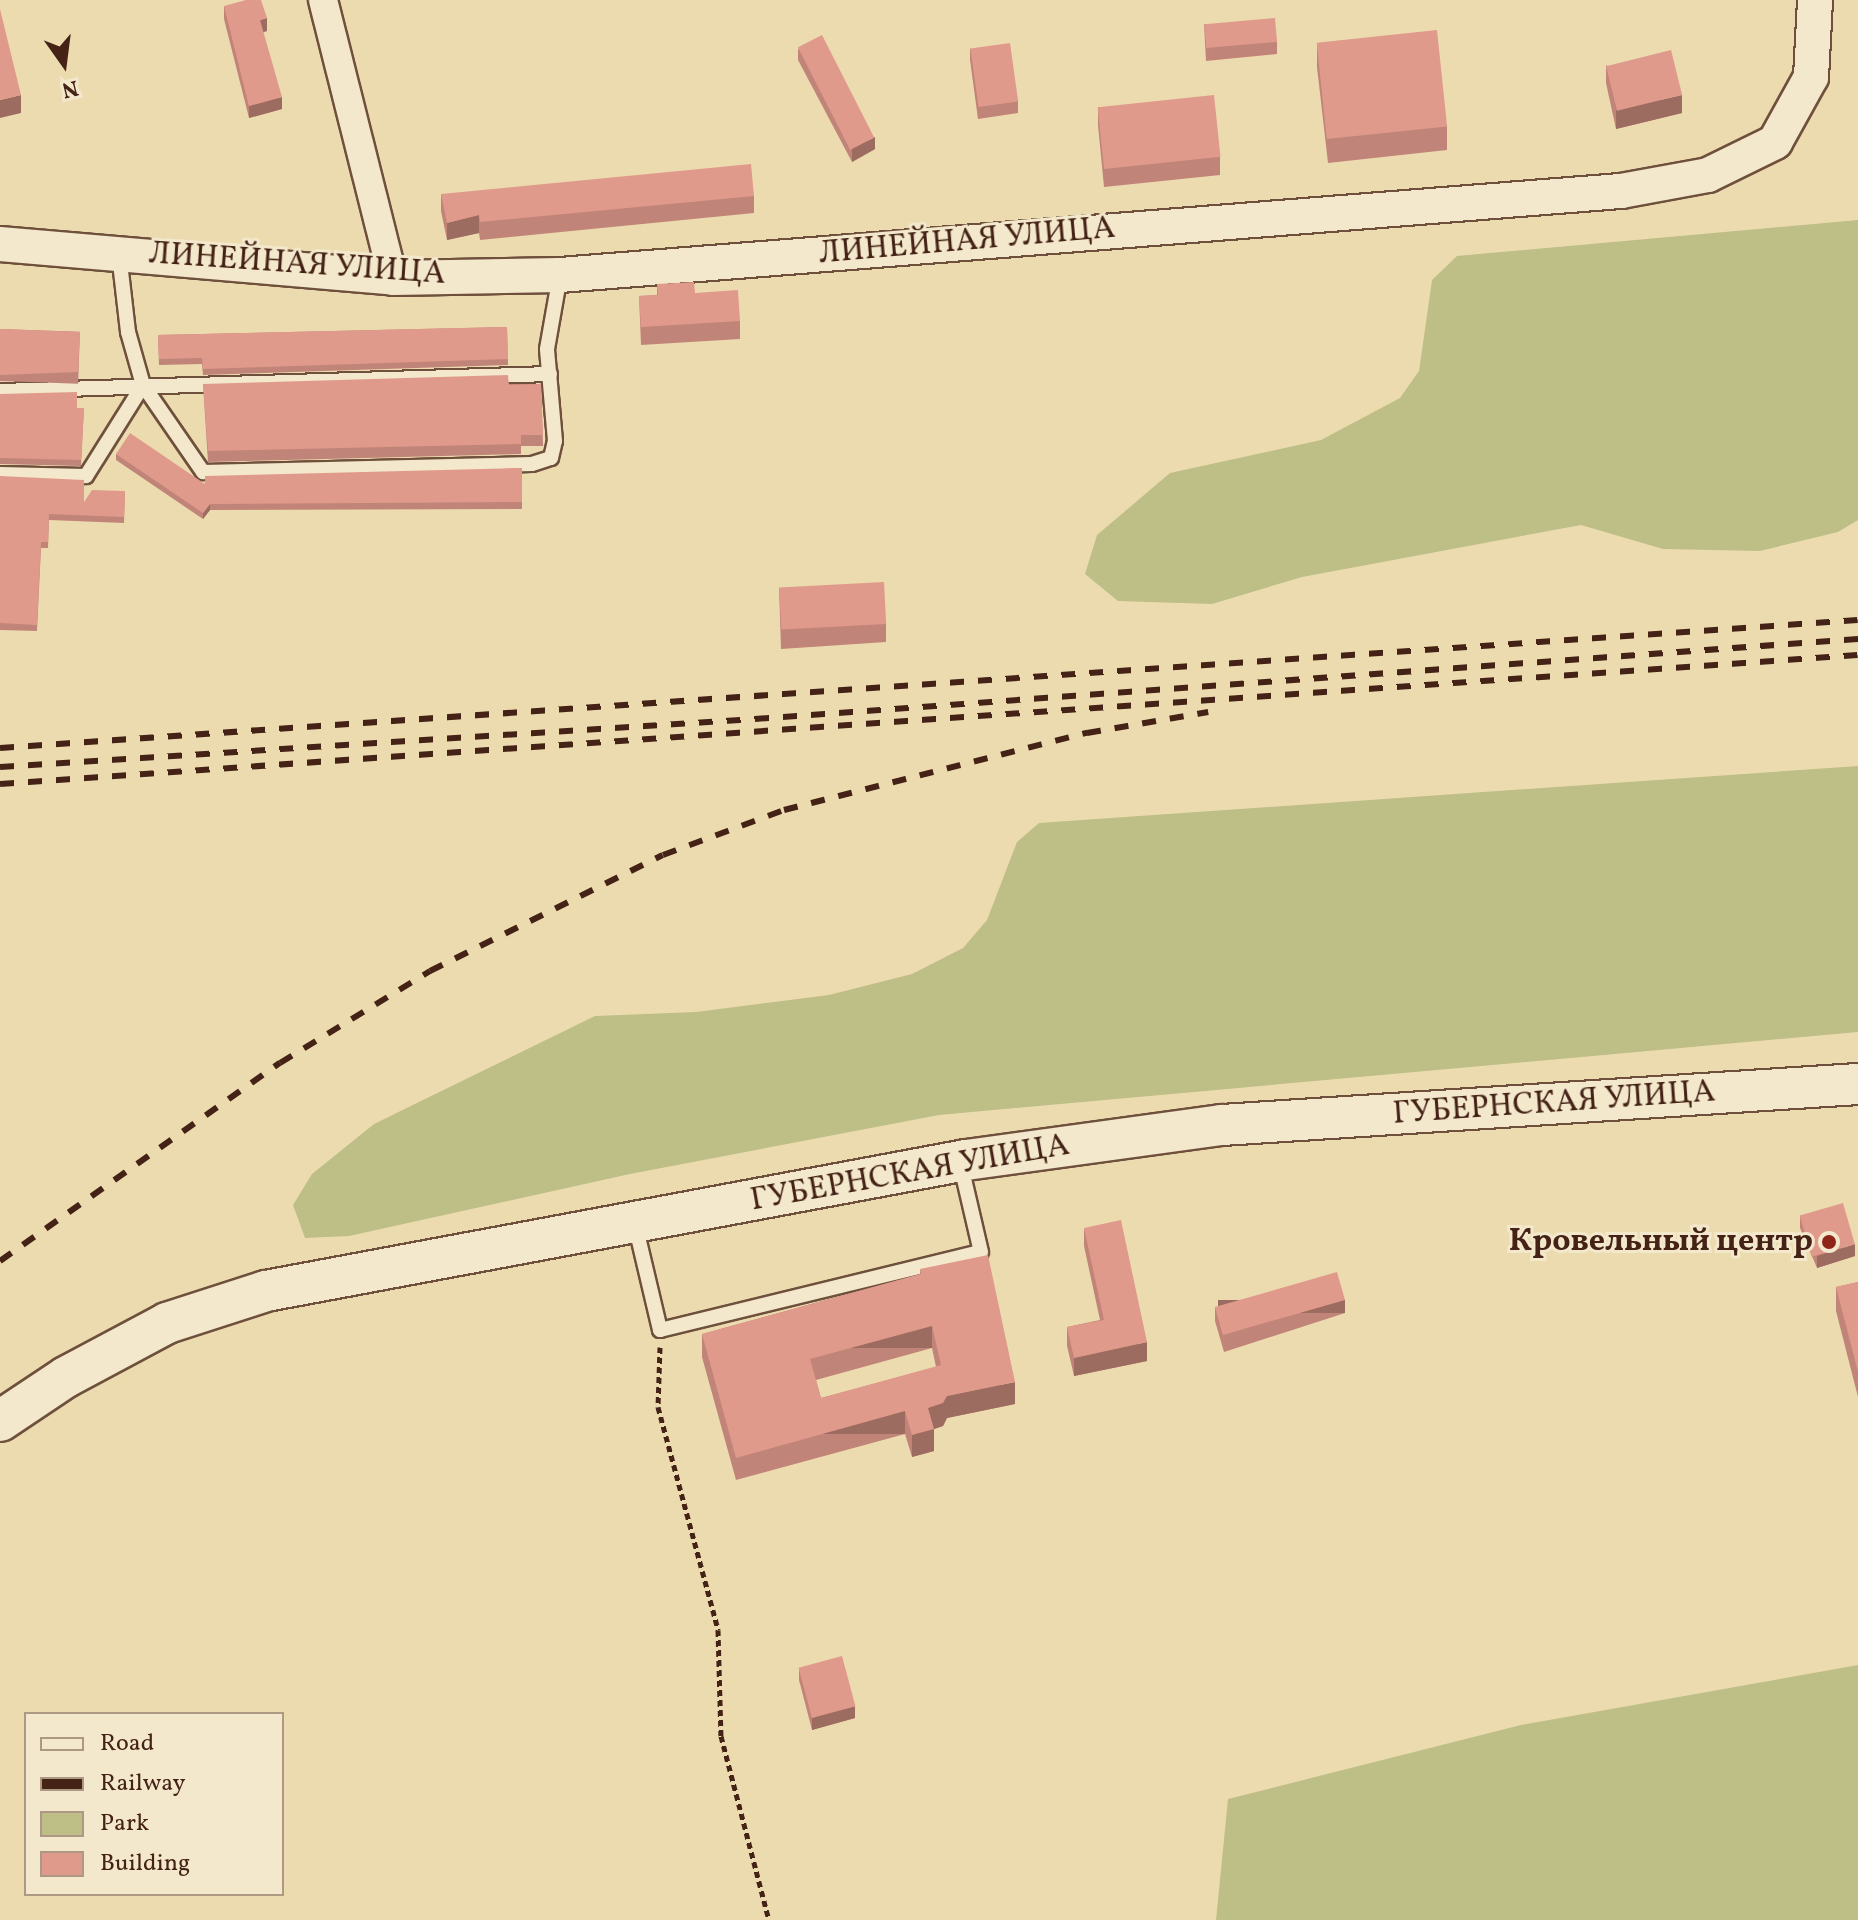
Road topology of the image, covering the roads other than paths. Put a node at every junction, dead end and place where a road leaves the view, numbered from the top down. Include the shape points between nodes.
1 (323, 0) edge
2 (1815, 0) edge
3 (0, 244) edge
4 (119, 253) junction
5 (560, 275) junction
6 (393, 278) junction
7 (550, 374) junction
8 (143, 385) junction
9 (0, 391) edge
10 (0, 474) edge
11 (1858, 1084) edge
12 (960, 1162) junction
13 (635, 1222) junction
14 (0, 1421) edge

1 - 6 street
2 - 5 street, ЛИНЕЙНАЯ УЛИЦА via 1811,77 1775,142 1708,175 1605,192
3 - 4 street, ЛИНЕЙНАЯ УЛИЦА
4 - 6 street, ЛИНЕЙНАЯ УЛИЦА
4 - 8 lane via 128,332
5 - 6 street, ЛИНЕЙНАЯ УЛИЦА
5 - 7 lane via 547,349
7 - 8 lane
7 - 8 lane via 555,441 551,458 532,464 203,472
8 - 9 lane
8 - 10 lane via 86,476
11 - 12 main road, ГУБЕРНСКАЯ УЛИЦА via 1222,1125
12 - 13 main road, ГУБЕРНСКАЯ УЛИЦА
12 - 13 lane via 981,1252 660,1330
13 - 14 main road, ГУБЕРНСКАЯ УЛИЦА via 266,1291 167,1323 66,1377

